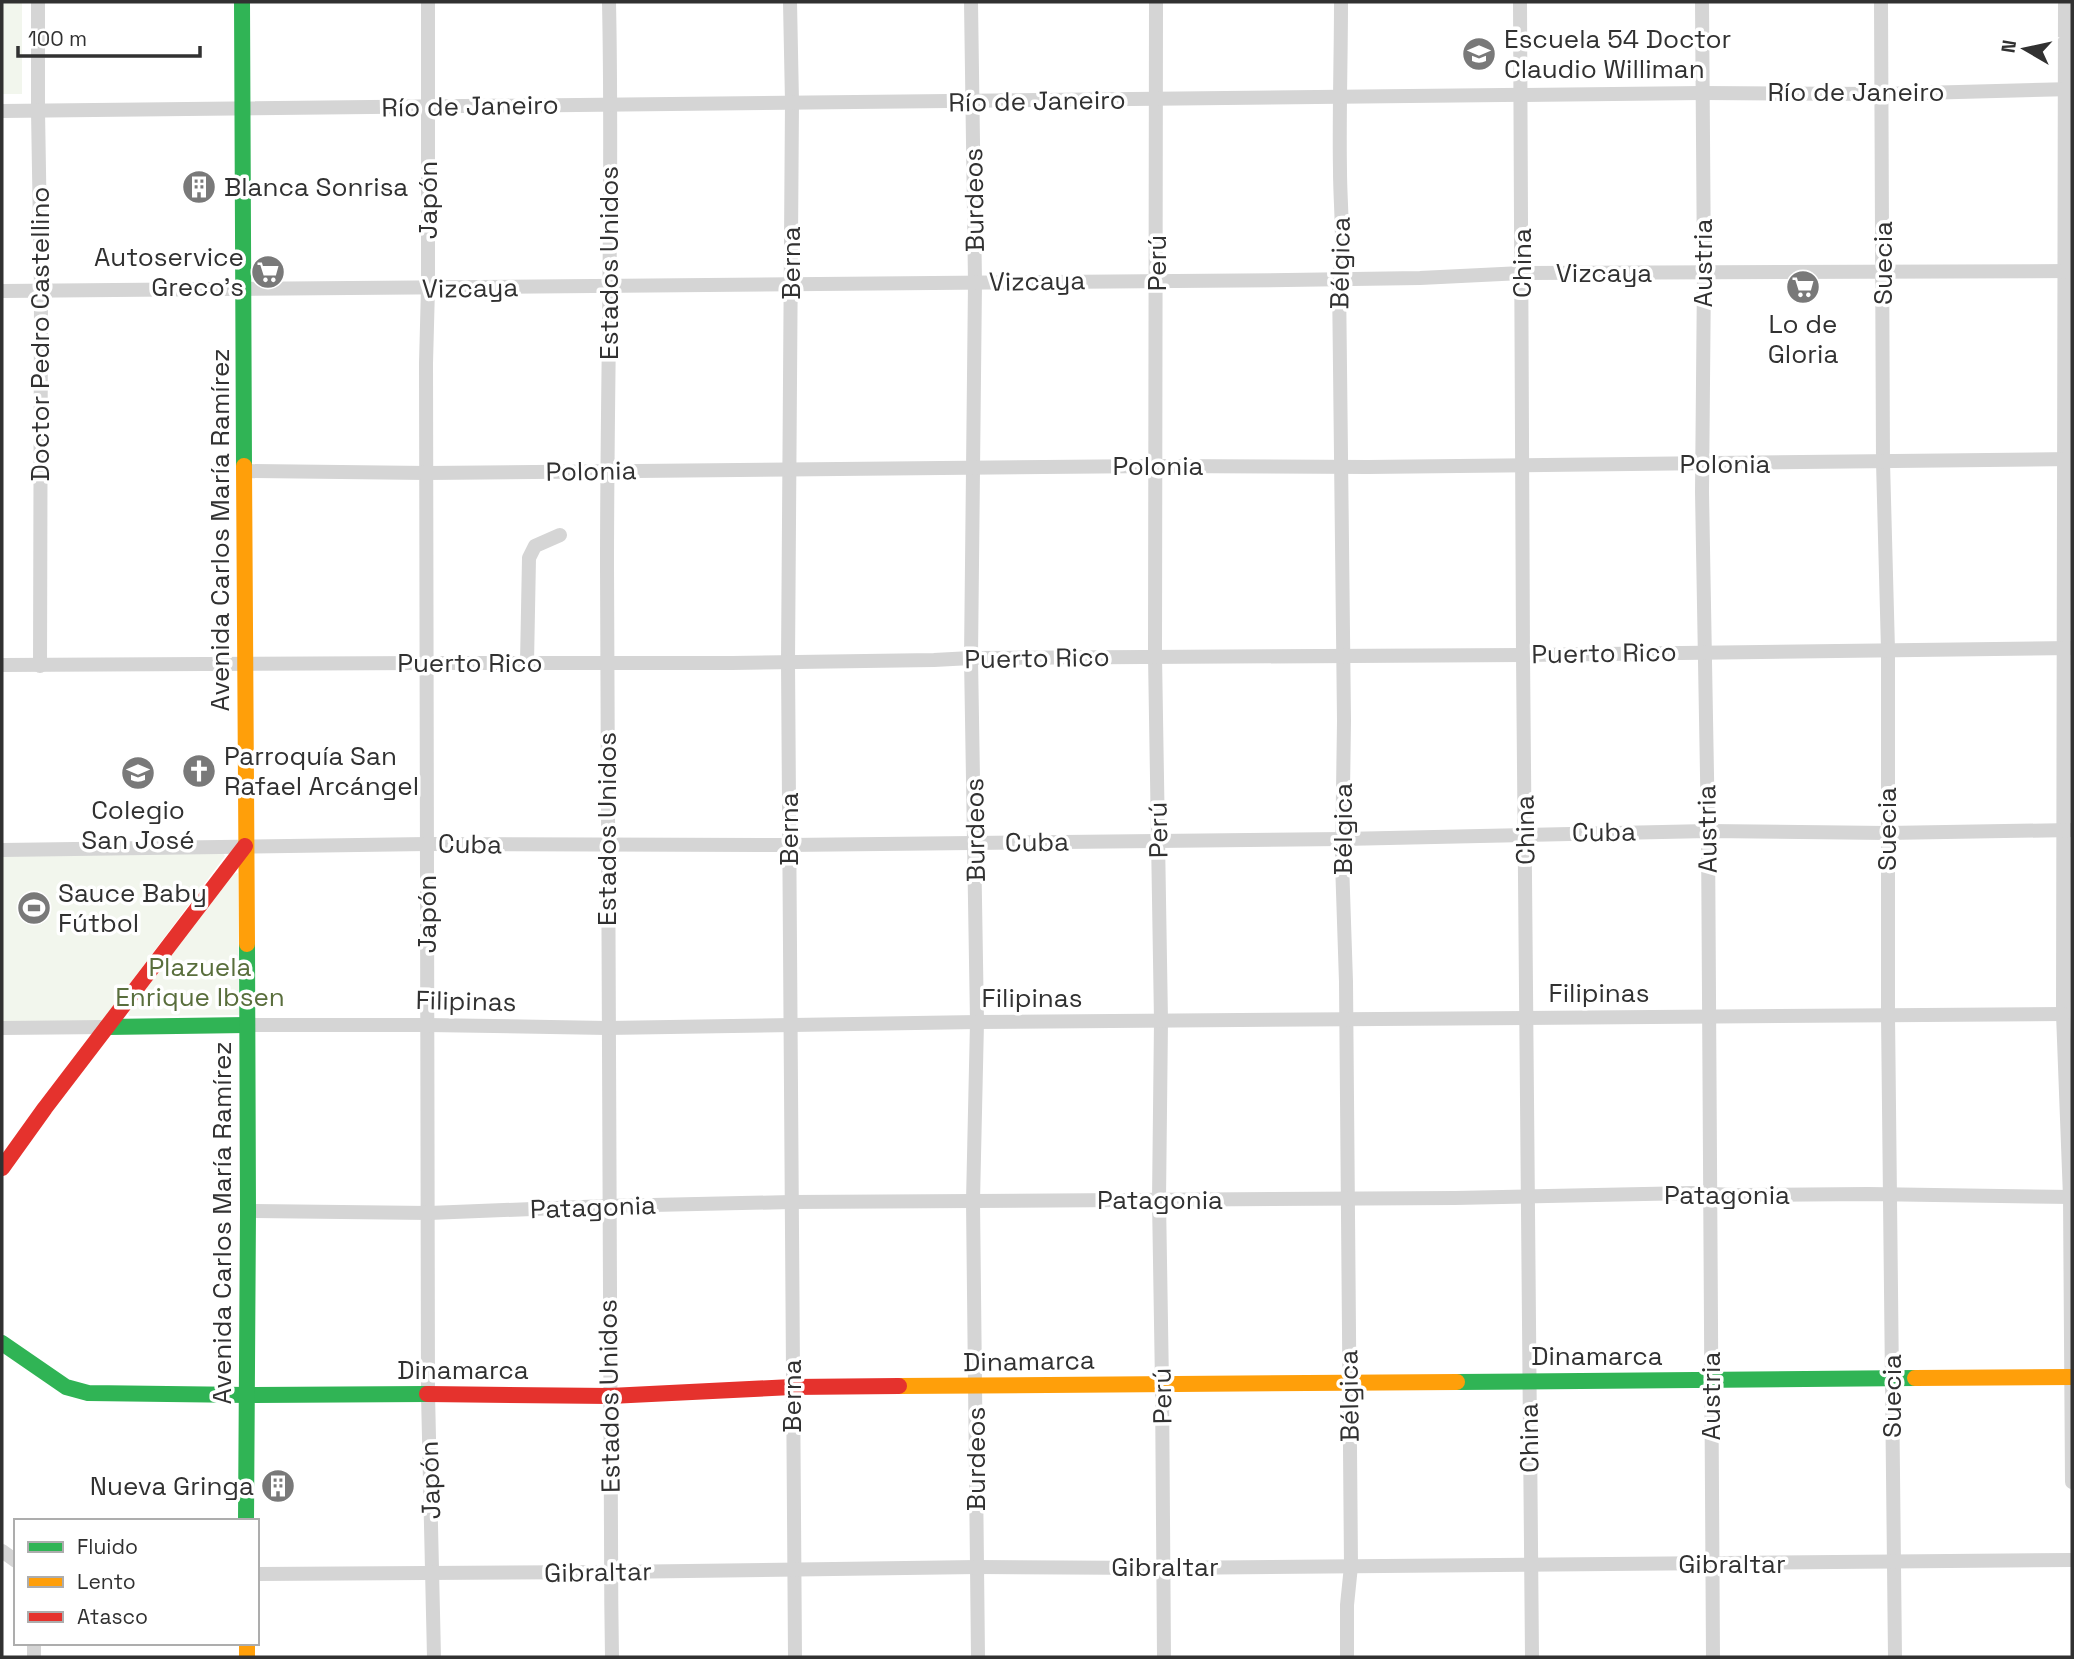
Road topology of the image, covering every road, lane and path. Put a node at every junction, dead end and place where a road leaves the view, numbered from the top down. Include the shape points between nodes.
1 (38, 2) edge
2 (242, 2) edge
3 (428, 2) edge
4 (610, 2) edge
5 (790, 2) edge
6 (971, 2) edge
7 (1156, 2) edge
8 (1341, 2) edge
9 (1520, 2) edge
10 (1702, 2) edge
11 (1881, 2) edge
12 (2065, 2) edge
13 (2069, 89) edge
14 (1702, 93) junction
15 (1883, 94) junction
16 (1520, 96) junction
17 (1341, 98) junction
18 (1157, 99) junction
19 (792, 102) junction
20 (972, 102) junction
21 (609, 104) junction
22 (428, 106) junction
23 (242, 108) junction
24 (2, 111) edge
25 (38, 111) junction
26 (2069, 271) edge
27 (1882, 272) junction
28 (1522, 273) junction
29 (1704, 273) junction
30 (1339, 279) junction
31 (1157, 280) junction
32 (975, 282) junction
33 (791, 284) junction
34 (610, 286) junction
35 (428, 288) junction
36 (41, 290) junction
37 (243, 290) junction
38 (2, 291) edge
39 (2067, 459) edge
40 (1883, 462) junction
41 (1704, 464) junction
42 (1522, 465) junction
43 (1156, 466) junction
44 (1340, 466) junction
45 (972, 469) junction
46 (788, 470) junction
47 (244, 471) junction
48 (609, 471) junction
49 (426, 473) junction
50 (560, 535) dead end
51 (2067, 648) edge
52 (1888, 650) junction
53 (1704, 651) junction
54 (1343, 655) junction
55 (1523, 655) junction
56 (1155, 656) junction
57 (971, 658) junction
58 (607, 662) junction
59 (788, 662) junction
60 (426, 663) junction
61 (527, 663) junction
62 (246, 665) junction
63 (2, 666) edge
64 (40, 666) junction
65 (2068, 830) edge
66 (1708, 831) junction
67 (1887, 833) junction
68 (1526, 834) junction
69 (1343, 839) junction
70 (1159, 841) junction
71 (975, 843) junction
72 (427, 844) junction
73 (789, 845) junction
74 (245, 846) junction
75 (607, 846) junction
76 (2, 850) edge
77 (2063, 1014) junction
78 (1888, 1015) junction
79 (1709, 1016) junction
80 (1527, 1018) junction
81 (1346, 1019) junction
82 (1161, 1021) junction
83 (977, 1022) junction
84 (247, 1025) junction
85 (428, 1025) junction
86 (791, 1026) junction
87 (107, 1027) junction
88 (2, 1028) edge
89 (607, 1028) junction
90 (2, 1168) edge
91 (1710, 1194) junction
92 (1891, 1196) junction
93 (1528, 1197) junction
94 (2071, 1197) edge
95 (1347, 1198) junction
96 (1159, 1200) junction
97 (973, 1201) junction
98 (791, 1202) junction
99 (607, 1206) junction
100 (247, 1211) junction
101 (429, 1213) junction
102 (2, 1343) edge
103 (2071, 1377) edge
104 (1892, 1379) junction
105 (1711, 1380) junction
106 (1529, 1381) junction
107 (1349, 1383) junction
108 (1162, 1384) junction
109 (976, 1386) junction
110 (792, 1387) junction
111 (428, 1394) junction
112 (247, 1395) junction
113 (610, 1396) junction
114 (2072, 1482) edge
115 (246, 1519) edge
116 (2072, 1560) edge
117 (1894, 1563) junction
118 (1712, 1564) junction
119 (1530, 1565) junction
120 (1351, 1566) junction
121 (977, 1567) junction
122 (793, 1568) junction
123 (1163, 1568) junction
124 (611, 1572) junction
125 (259, 1574) edge
126 (432, 1574) junction
127 (434, 1657) edge
128 (612, 1657) edge
129 (795, 1657) edge
130 (978, 1657) edge
131 (1164, 1657) edge
132 (1347, 1657) edge
133 (1532, 1657) edge
134 (1713, 1657) edge
135 (1895, 1657) edge

1 - 25 street, Doctor Pedro Castellino
2 - 23 street, Avenida Carlos María Ramírez
3 - 22 street, Japón
4 - 21 street, Estados Unidos
5 - 19 street, Berna
6 - 20 street, Burdeos
7 - 18 street, Perú
8 - 17 street, Bélgica
9 - 16 street, China
10 - 14 street, Austria
11 - 15 street, Suecia
12 - 13 street
13 - 15 street, Río de Janeiro
13 - 26 street
14 - 15 street, Río de Janeiro
14 - 16 street, Río de Janeiro
14 - 29 street, Austria
15 - 27 street, Suecia
16 - 17 street, Río de Janeiro
16 - 28 street, China
17 - 18 street, Río de Janeiro
17 - 30 street, Bélgica
18 - 20 street, Río de Janeiro
18 - 31 street, Perú
19 - 20 street, Río de Janeiro
19 - 21 street, Río de Janeiro
19 - 33 street, Berna
20 - 32 street, Burdeos
21 - 22 street, Río de Janeiro
21 - 34 street, Estados Unidos
22 - 23 street, Río de Janeiro
22 - 35 street, Japón
23 - 25 street, Río de Janeiro
23 - 37 street, Avenida Carlos María Ramírez
24 - 25 street, Río de Janeiro
25 - 36 street, Doctor Pedro Castellino
26 - 27 street, Vizcaya
26 - 39 street
27 - 29 street, Vizcaya
27 - 40 street, Suecia
28 - 29 street, Vizcaya
28 - 30 street, Vizcaya
28 - 42 street, China
29 - 41 street, Austria
30 - 31 street, Vizcaya
30 - 44 street, Bélgica
31 - 32 street, Vizcaya
31 - 43 street, Perú
32 - 33 street, Vizcaya
32 - 45 street, Burdeos
33 - 34 street, Vizcaya
33 - 46 street, Berna
34 - 35 street, Vizcaya
34 - 48 street, Estados Unidos
35 - 37 street, Vizcaya
35 - 49 street, Japón
36 - 37 street, Vizcaya
36 - 38 street, Vizcaya
36 - 64 street, Doctor Pedro Castellino
37 - 47 street, Avenida Carlos María Ramírez
39 - 40 street, Polonia
39 - 51 street
40 - 41 street, Polonia
40 - 52 street, Suecia
41 - 42 street, Polonia
41 - 53 street, Austria
42 - 44 street, Polonia
42 - 55 street, China
43 - 44 street, Polonia
43 - 45 street, Polonia
43 - 56 street, Perú
44 - 54 street, Bélgica
45 - 46 street, Polonia
45 - 57 street, Burdeos
46 - 48 street, Polonia
46 - 59 street, Berna
47 - 49 street, Polonia
47 - 62 street, Avenida Carlos María Ramírez
48 - 49 street, Polonia
48 - 58 street, Estados Unidos
49 - 60 street, Japón
50 - 61 street via 535,547 529,558
51 - 52 street, Puerto Rico
51 - 65 street
52 - 53 street, Puerto Rico
52 - 67 street, Suecia
53 - 55 street, Puerto Rico
53 - 66 street, Austria
54 - 55 street, Puerto Rico
54 - 56 street, Puerto Rico
54 - 69 street, Bélgica
55 - 68 street, China
56 - 57 street, Puerto Rico
56 - 70 street, Perú
57 - 59 street, Puerto Rico
57 - 71 street, Burdeos
58 - 59 street, Puerto Rico
58 - 61 street, Puerto Rico
58 - 75 street, Estados Unidos
59 - 73 street, Berna
60 - 61 street, Puerto Rico
60 - 62 street, Puerto Rico
60 - 72 street, Japón
62 - 64 street, Puerto Rico
62 - 74 street, Avenida Carlos María Ramírez
63 - 64 street, Puerto Rico
65 - 67 street, Cuba
65 - 77 street
66 - 67 street, Cuba
66 - 68 street, Cuba
66 - 79 street, Austria
67 - 78 street, Suecia
68 - 69 street, Cuba
68 - 80 street, China
69 - 70 street, Cuba
69 - 81 street, Bélgica
70 - 71 street, Cuba
70 - 82 street, Perú
71 - 73 street, Cuba
71 - 83 street, Burdeos
72 - 74 street, Cuba
72 - 75 street, Cuba
72 - 85 street, Japón
73 - 75 street, Cuba
73 - 86 street, Berna
74 - 76 street, Cuba
74 - 84 street, Avenida Carlos María Ramírez
74 - 87 street
75 - 89 street, Estados Unidos
77 - 78 street, Filipinas
77 - 94 street
78 - 79 street, Filipinas
78 - 92 street, Suecia
79 - 80 street, Filipinas
79 - 91 street, Austria
80 - 81 street, Filipinas
80 - 93 street, China
81 - 82 street, Filipinas
81 - 95 street, Bélgica
82 - 83 street, Filipinas
82 - 96 street, Perú
83 - 86 street, Filipinas
83 - 97 street, Burdeos
84 - 85 street, Filipinas
84 - 87 street, Filipinas
84 - 100 street, Avenida Carlos María Ramírez
85 - 89 street, Filipinas
85 - 101 street, Japón
86 - 89 street, Filipinas
86 - 98 street, Berna
87 - 88 street, Filipinas
87 - 90 street
89 - 99 street, Estados Unidos
91 - 92 street, Patagonia
91 - 93 street, Patagonia
91 - 105 street, Austria
92 - 94 street, Patagonia
92 - 104 street, Suecia
93 - 95 street, Patagonia
93 - 106 street, China
94 - 103 street
95 - 96 street, Patagonia
95 - 107 street, Bélgica
96 - 97 street, Patagonia
96 - 108 street, Perú
97 - 98 street, Patagonia
97 - 109 street, Burdeos
98 - 99 street, Patagonia
98 - 110 street, Berna
99 - 101 street, Patagonia
99 - 113 street, Estados Unidos
100 - 101 street, Patagonia
100 - 112 street, Avenida Carlos María Ramírez
101 - 111 street, Japón
102 - 112 street, Dinamarca via 76,1391
103 - 104 street, Dinamarca
103 - 114 street
104 - 105 street, Dinamarca
104 - 117 street, Suecia
105 - 106 street, Dinamarca
105 - 118 street, Austria
106 - 107 street, Dinamarca
106 - 119 street, China
107 - 108 street, Dinamarca
107 - 120 street, Bélgica
108 - 109 street, Dinamarca
108 - 123 street, Perú
109 - 110 street, Dinamarca
109 - 121 street, Burdeos
110 - 113 street, Dinamarca
110 - 122 street, Berna
111 - 112 street, Dinamarca
111 - 113 street, Dinamarca
111 - 126 street, Japón
112 - 115 street, Avenida Carlos María Ramírez
113 - 124 street, Estados Unidos
116 - 117 street, Gibraltar
117 - 118 street, Gibraltar
117 - 135 street, Suecia
118 - 119 street, Gibraltar
118 - 134 street, Austria
119 - 120 street, Gibraltar
119 - 133 street, China
120 - 123 street, Gibraltar
120 - 132 street, Bélgica
121 - 122 street, Gibraltar
121 - 123 street, Gibraltar
121 - 130 street, Burdeos
122 - 124 street, Gibraltar
122 - 129 street, Berna
123 - 131 street, Perú
124 - 126 street, Gibraltar
124 - 128 street, Estados Unidos
125 - 126 street, Gibraltar
126 - 127 street, Japón

